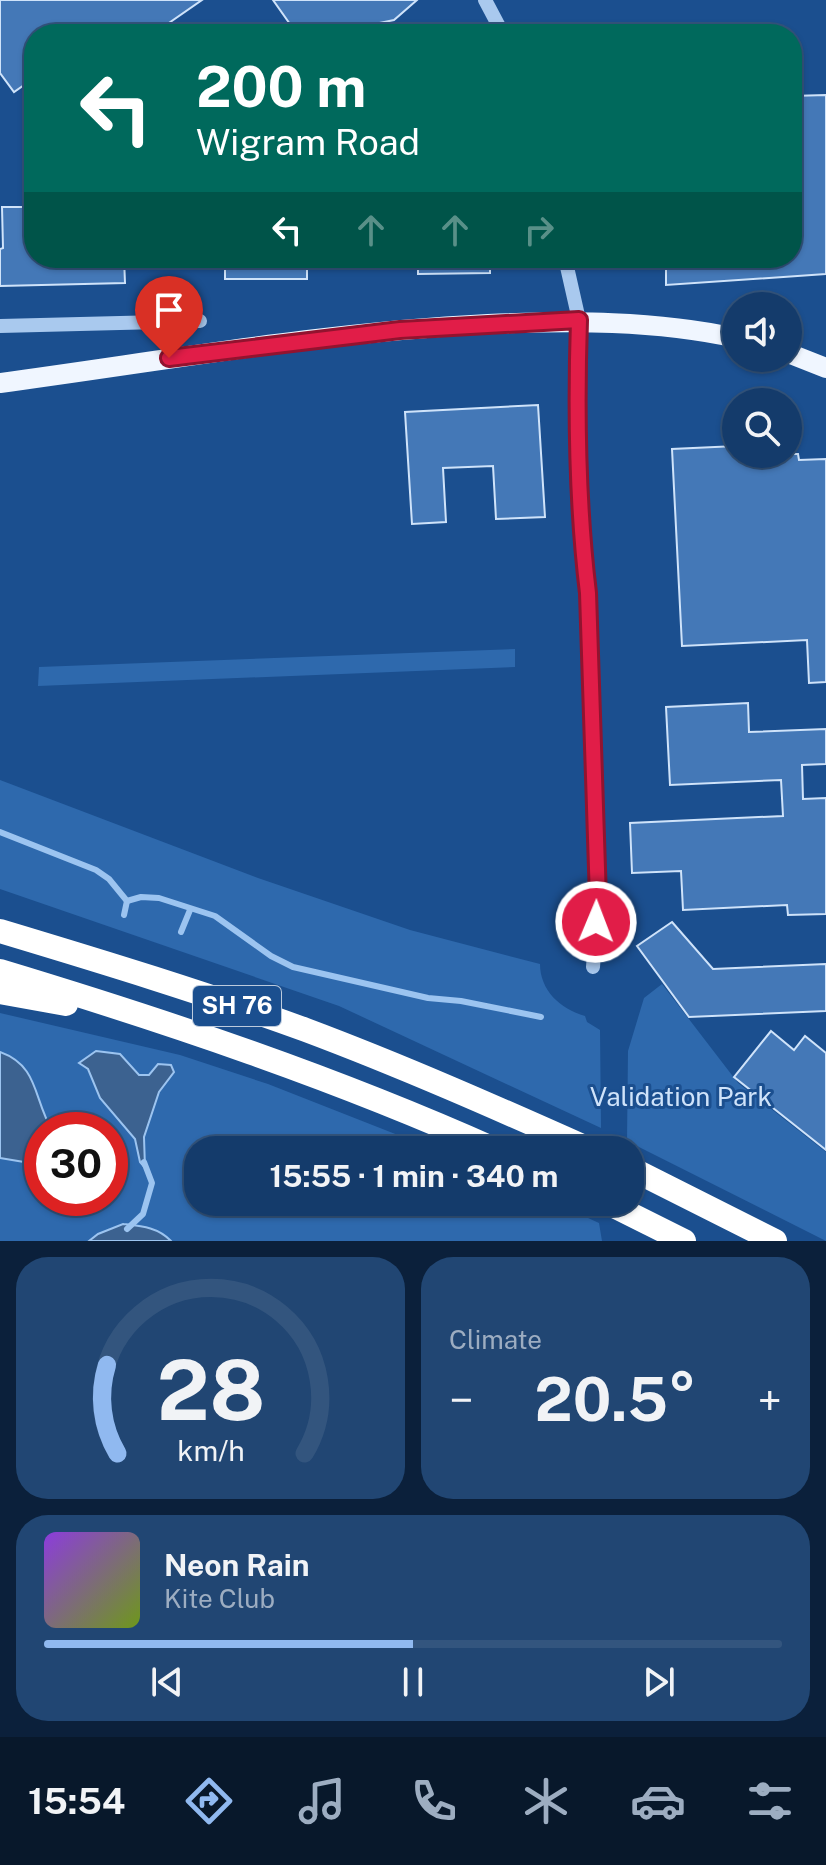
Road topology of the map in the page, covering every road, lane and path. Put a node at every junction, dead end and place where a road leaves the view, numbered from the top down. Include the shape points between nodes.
1 (485, 0) edge
2 (498, 24) edge
3 (567, 268) edge
4 (579, 320) junction
5 (200, 321) dead end
6 (0, 326) edge
7 (722, 335) edge
8 (802, 359) edge
9 (826, 368) edge
10 (0, 383) edge
11 (0, 931) edge
12 (593, 967) dead end
13 (0, 971) edge
14 (0, 992) edge
15 (108, 1004) junction
16 (465, 1136) edge
17 (559, 1136) edge
18 (644, 1175) edge
19 (634, 1216) edge
20 (684, 1241) edge
21 (775, 1241) edge

1 - 2 street
3 - 4 street
4 - 7 main road
4 - 10 main road via 340,336
4 - 12 street via 581,527 598,899
5 - 6 street
8 - 9 main road
11 - 17 highway, SH 76 via 305,1030
13 - 15 highway, SH 76
14 - 15 highway via 68,1004
15 - 16 highway, SH 76 via 299,1068
18 - 21 highway
19 - 20 highway

